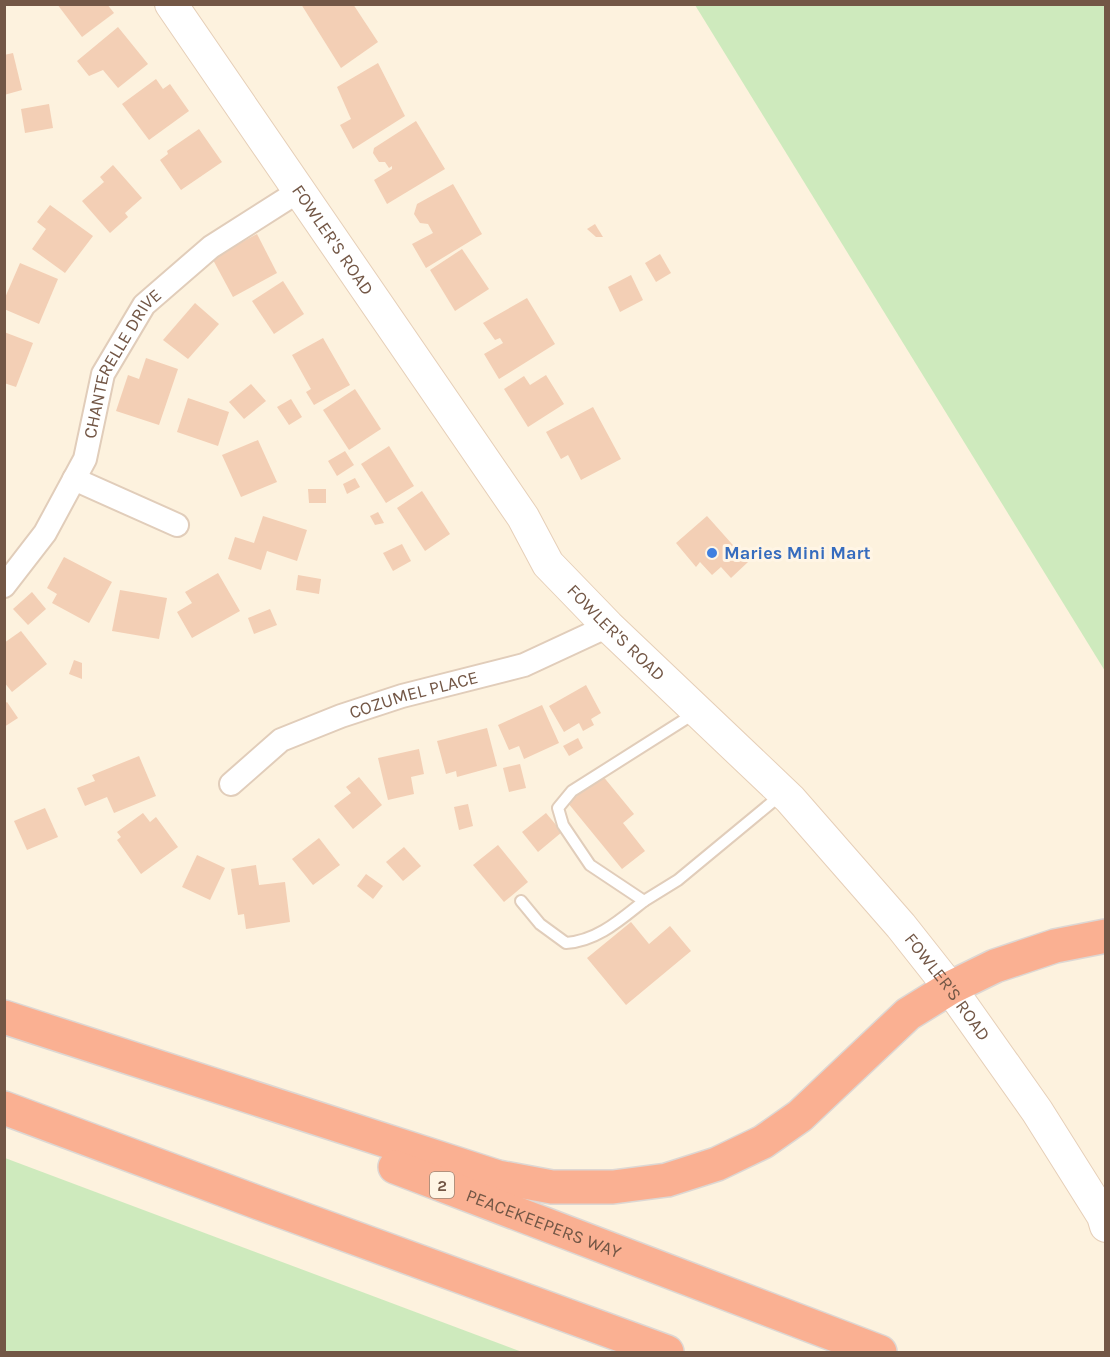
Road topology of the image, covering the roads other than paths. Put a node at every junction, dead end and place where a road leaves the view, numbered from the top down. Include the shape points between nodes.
1 (171, 4) edge
2 (299, 191) junction
3 (74, 479) junction
4 (177, 525) dead end
5 (4, 586) edge
6 (608, 626) junction
7 (697, 711) junction
8 (231, 784) dead end
9 (784, 793) junction
10 (521, 902) dead end
11 (644, 902) junction
12 (1106, 936) edge
13 (950, 988) junction
14 (4, 1017) edge
15 (4, 1108) edge
16 (1106, 1226) edge
17 (667, 1353) edge
18 (880, 1353) edge

1 - 2 street, FOWLER'S ROAD
2 - 3 street, CHANTERELLE DRIVE via 211,247 144,305 104,374 85,459
2 - 6 street, FOWLER'S ROAD via 523,517 548,564
3 - 4 street
3 - 5 street, CHANTERELLE DRIVE via 45,533
6 - 7 street, FOWLER'S ROAD
6 - 8 street, COZUMEL PLACE via 524,665 402,696 281,740
7 - 9 street, FOWLER'S ROAD
7 - 11 lane via 572,791 558,808 563,825 590,865
9 - 11 lane via 678,880
9 - 13 street, FOWLER'S ROAD
10 - 11 lane via 540,924 566,943 583,942
12 - 13 highway via 1045,949 995,966
13 - 14 highway via 908,1014 800,1116 763,1142 717,1164 667,1180 613,1187 552,1187 498,1177
13 - 16 street, FOWLER'S ROAD via 1037,1111
14 - 18 highway, PEACEKEEPERS WAY / 2
15 - 17 highway

